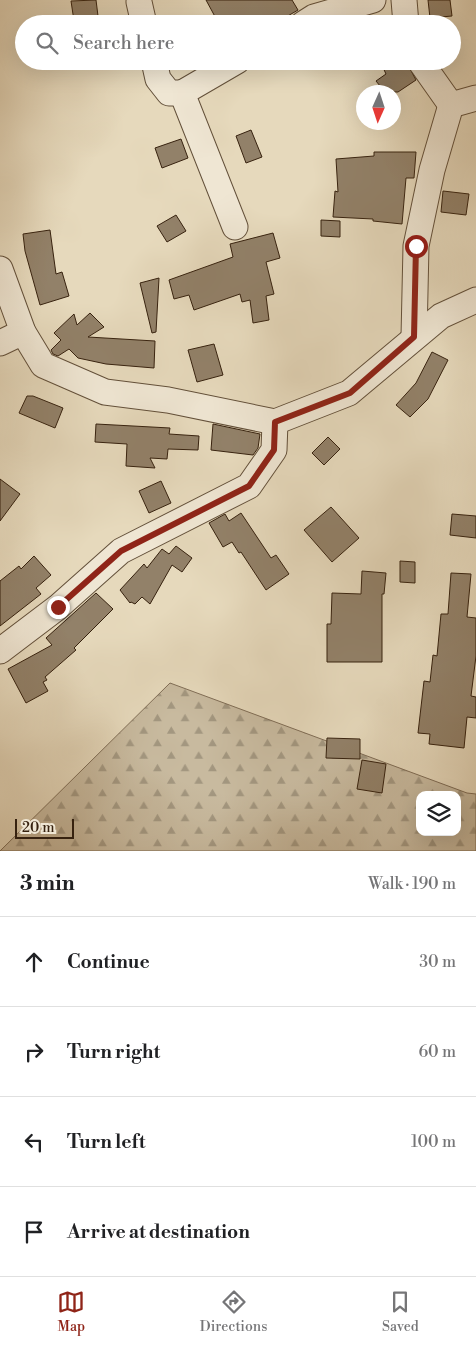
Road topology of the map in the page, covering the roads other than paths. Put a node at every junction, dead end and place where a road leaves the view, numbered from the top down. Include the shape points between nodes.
1 (373, 0) edge
2 (404, 0) edge
3 (310, 14) edge
4 (405, 15) edge
5 (156, 70) edge
6 (222, 70) edge
7 (426, 70) edge
8 (182, 93) junction
9 (476, 98) edge
10 (451, 105) junction
11 (235, 227) dead end
12 (0, 269) edge
13 (476, 300) edge
14 (23, 332) junction
15 (414, 337) junction
16 (0, 343) edge
17 (275, 422) junction
18 (0, 651) edge

1 - 3 street
2 - 4 street
5 - 8 street via 158,79 169,92
6 - 8 street
7 - 10 street
8 - 11 street
9 - 10 street
10 - 15 street via 432,170 416,246
12 - 14 street
13 - 15 street via 441,316
14 - 16 street
14 - 17 street via 43,366 105,392 168,400
15 - 17 street via 350,393
17 - 18 street via 274,450 249,486 121,551 58,607

